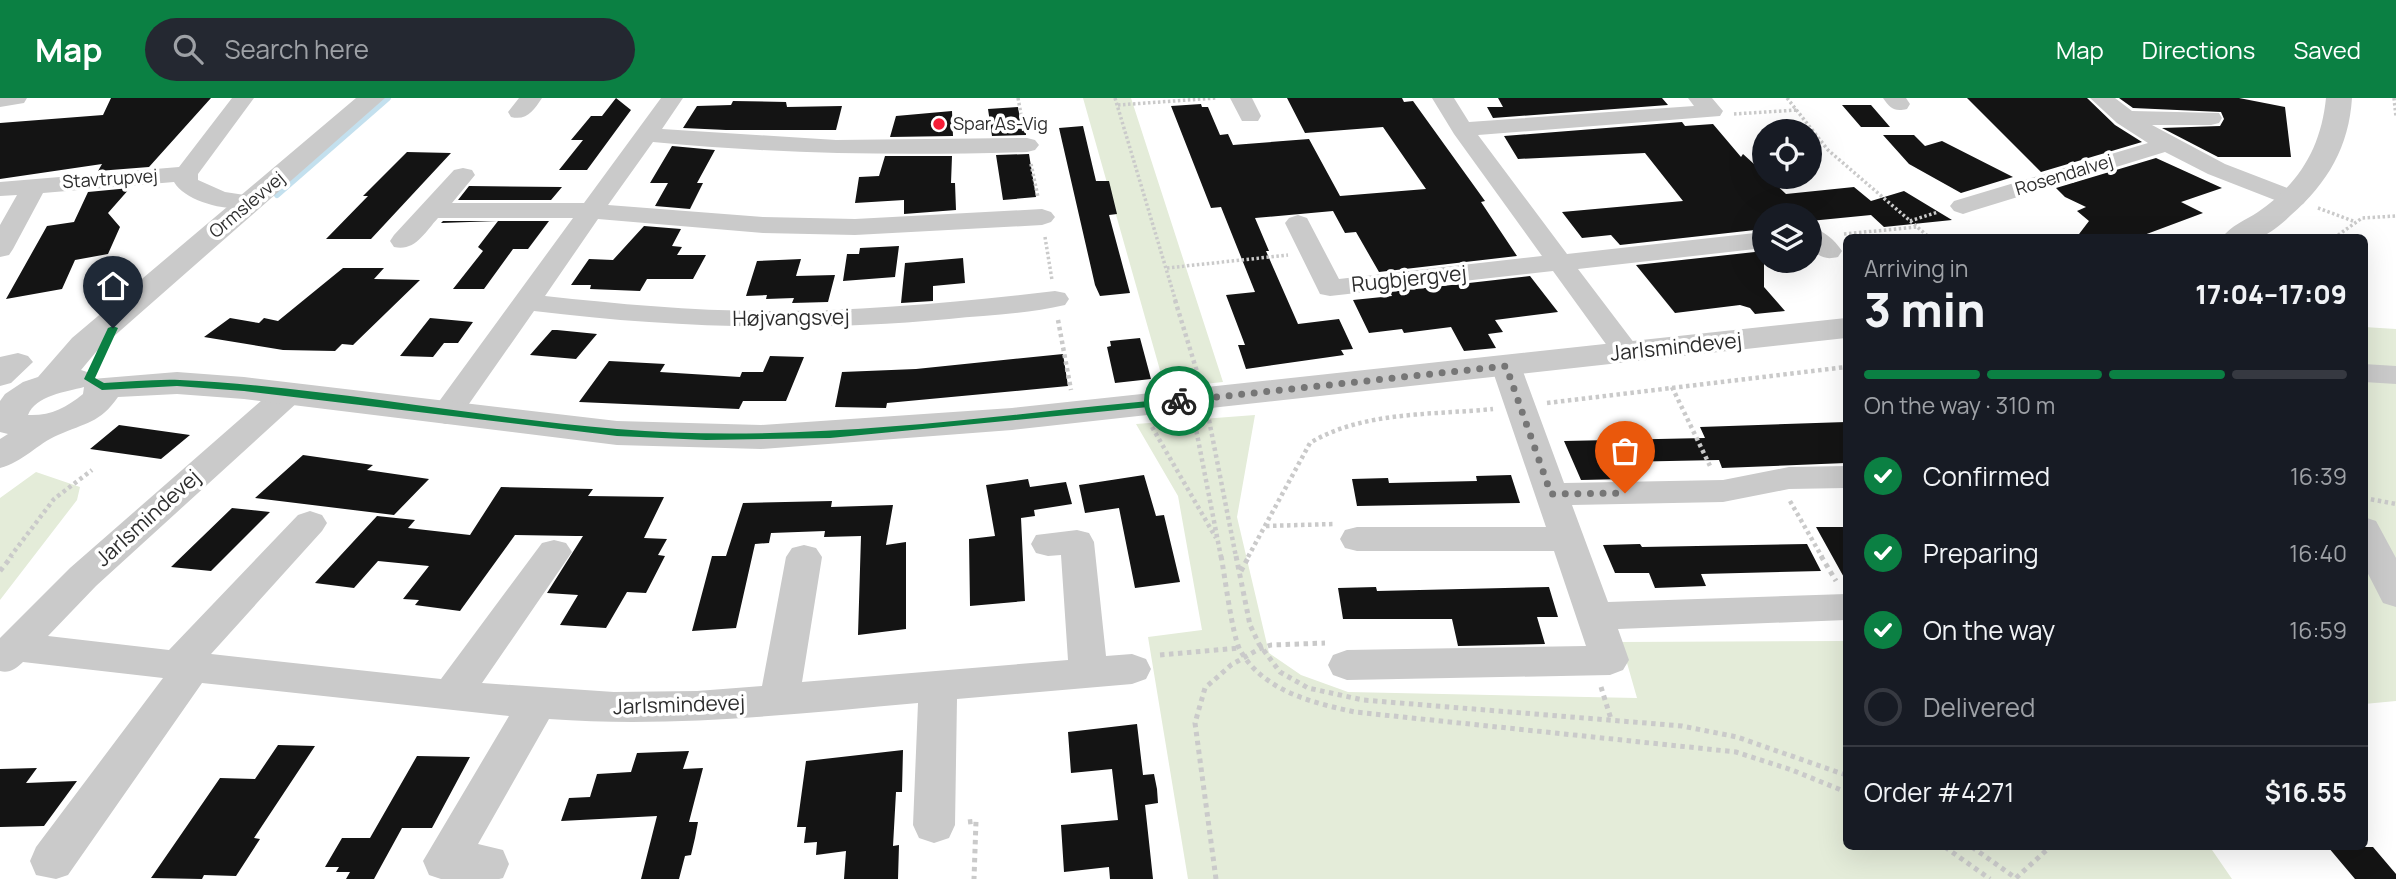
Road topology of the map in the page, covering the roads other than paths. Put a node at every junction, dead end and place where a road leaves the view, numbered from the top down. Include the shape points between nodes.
1 (16, 98) edge
2 (243, 98) edge
3 (372, 98) edge
4 (671, 98) edge
5 (1443, 98) edge
6 (2101, 98) edge
7 (2339, 98) edge
8 (0, 100) edge
9 (1705, 105) edge
10 (2125, 118) junction
11 (2211, 118) dead end
12 (1462, 129) junction
13 (646, 134) junction
14 (1027, 145) road end
15 (2165, 145) junction
16 (186, 174) junction
17 (463, 175) dead end
18 (35, 185) junction
19 (0, 189) edge
20 (2294, 199) junction
21 (249, 202) junction
22 (1963, 206) dead end
23 (432, 210) junction
24 (590, 211) junction
25 (1042, 217) road end
26 (1298, 223) dead end
27 (2242, 234) edge
28 (403, 241) dead end
29 (1752, 241) edge
30 (0, 249) edge
31 (1560, 263) junction
32 (1055, 299) road end
33 (527, 302) junction
34 (122, 312) junction
35 (1843, 328) edge
36 (1626, 352) junction
37 (0, 366) edge
38 (1506, 366) junction
39 (2368, 373) edge
40 (2396, 374) edge
41 (0, 377) edge
42 (50, 384) junction
43 (94, 391) junction
44 (288, 394) junction
45 (446, 414) junction
46 (15, 435) edge
47 (1843, 477) edge
48 (1551, 494) junction
49 (310, 523) dead end
50 (2368, 537) edge
51 (1567, 539) junction
52 (1357, 540) road end
53 (1048, 544) dead end
54 (554, 552) dead end
55 (804, 557) dead end
56 (2396, 594) edge
57 (1843, 607) edge
58 (1595, 616) junction
59 (7, 655) edge
60 (1346, 665) road end
61 (184, 668) junction
62 (1132, 669) road end
63 (1088, 673) junction
64 (937, 686) junction
65 (451, 696) junction
66 (779, 701) junction
67 (537, 704) junction
68 (934, 825) dead end
69 (52, 861) dead end
70 (487, 864) dead end

1 - 8 street
2 - 16 street, Stavtrupvej
3 - 21 street, Ormslevvej
4 - 13 street
5 - 12 street
6 - 10 street
7 - 20 street via 2335,138
9 - 12 street
10 - 11 street
10 - 15 street
12 - 31 street
13 - 14 street via 830,149
13 - 24 street
15 - 20 street
15 - 22 street, Rosendalvej
16 - 18 street, Stavtrupvej
16 - 21 street, Stavtrupvej via 186,183 194,189
17 - 23 street
18 - 19 street, Stavtrupvej
18 - 30 street, Stavtrupvej
20 - 27 street
21 - 34 street, Ormslevvej
23 - 24 street
23 - 28 street
24 - 25 street via 674,220 855,227
24 - 33 street
26 - 31 street, Rugbjergvej via 1330,288
29 - 31 street, Rugbjergvej
31 - 36 street
32 - 33 street, Højvangsvej via 947,312 743,319
33 - 45 street
34 - 42 street, Ormslevvej via 84,345
34 - 43 street, Ormslevvej via 103,345
35 - 36 street, Jarlsmindevej
36 - 38 street, Jarlsmindevej
37 - 41 street via 18,362
38 - 45 street, Jarlsmindevej via 924,427 761,437 617,433
38 - 48 street
39 - 40 street
42 - 43 street, Jarlsmindevej
42 - 46 street via 15,405 9,419
43 - 44 street, Jarlsmindevej via 225,387
43 - 46 street via 64,421
44 - 45 street, Jarlsmindevej
44 - 59 street, Jarlsmindevej via 83,577
47 - 48 street via 1789,478 1723,491
48 - 51 street
49 - 61 street
50 - 56 street
51 - 52 street
51 - 58 street
53 - 63 street via 1077,542
54 - 65 street
55 - 66 street
57 - 58 street
58 - 60 street via 1610,660
59 - 61 street, Jarlsmindevej
61 - 65 street, Jarlsmindevej
61 - 69 street
62 - 63 street, Jarlsmindevej
63 - 64 street, Jarlsmindevej
64 - 66 street, Jarlsmindevej
64 - 68 street
65 - 67 street, Jarlsmindevej
66 - 67 street, Jarlsmindevej via 696,707
67 - 70 street via 445,861

